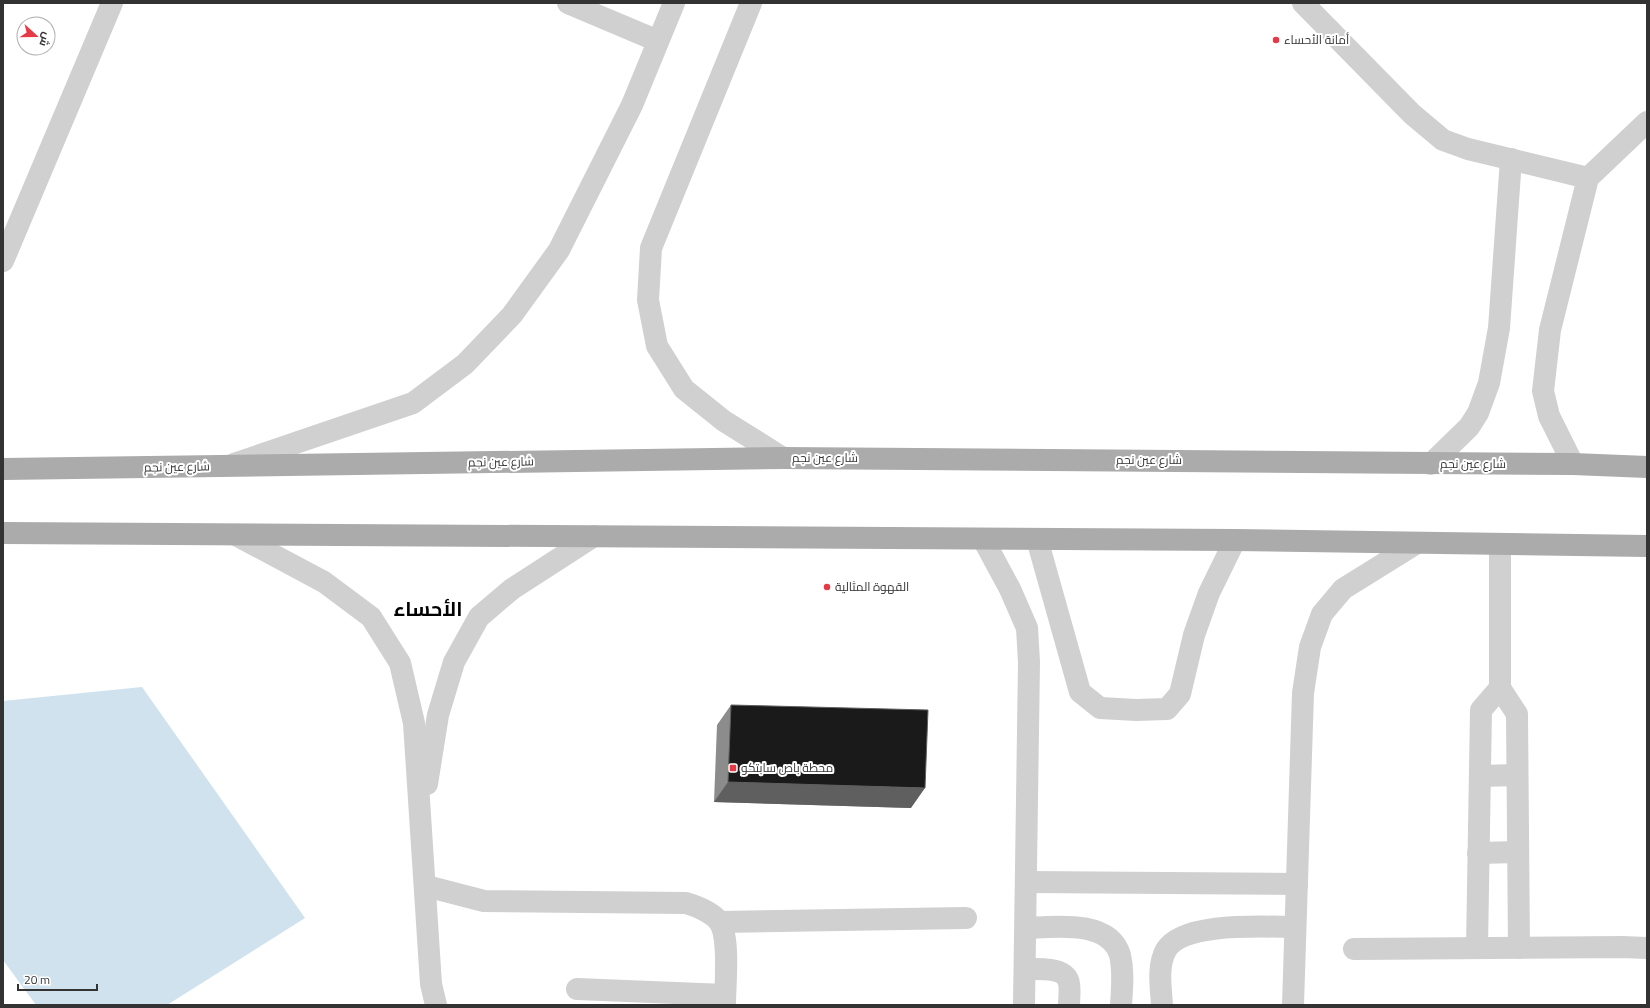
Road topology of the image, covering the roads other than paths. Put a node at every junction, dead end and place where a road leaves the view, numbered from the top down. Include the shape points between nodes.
1 (112, 3) edge
2 (568, 3) edge
3 (674, 3) edge
4 (751, 3) edge
5 (1303, 3) edge
6 (658, 40) junction
7 (1647, 122) edge
8 (1511, 159) junction
9 (1588, 178) junction
10 (3, 261) edge
11 (784, 458) junction
12 (1431, 464) junction
13 (1573, 464) junction
14 (227, 467) junction
15 (1647, 467) edge
16 (3, 469) edge
17 (3, 533) edge
18 (236, 534) junction
19 (594, 536) junction
20 (983, 539) junction
21 (1037, 539) junction
22 (1235, 540) junction
23 (1417, 543) junction
24 (1500, 544) junction
25 (1647, 546) edge
26 (1500, 688) junction
27 (1517, 775) junction
28 (1480, 776) junction
29 (421, 818) junction
30 (1518, 852) junction
31 (1478, 853) junction
32 (1027, 882) junction
33 (1297, 884) junction
34 (426, 886) junction
35 (966, 918) dead end
36 (720, 922) junction
37 (1296, 927) junction
38 (1026, 928) junction
39 (1477, 948) junction
40 (1519, 948) junction
41 (1647, 948) edge
42 (1354, 949) dead end
43 (1025, 969) junction
44 (577, 988) dead end
45 (725, 1000) edge
46 (436, 1005) edge
47 (1024, 1005) edge
48 (1068, 1005) edge
49 (1121, 1005) edge
50 (1162, 1005) edge
51 (1293, 1005) edge

1 - 10 street
2 - 6 street
3 - 6 street
4 - 11 street via 651,248 648,300 657,346 684,389 724,420
5 - 8 street via 1412,114 1443,140
6 - 14 street via 632,105 558,250 512,315 465,364 413,403
7 - 9 street
8 - 9 street
8 - 12 street via 1499,328 1489,383 1478,413 1468,427
9 - 13 street via 1550,330 1543,391 1549,416
11 - 12 main road, شارع عين نجم
11 - 14 main road, شارع عين نجم
12 - 13 main road, شارع عين نجم
13 - 15 main road, شارع عين نجم
14 - 16 main road, شارع عين نجم
17 - 18 main road
18 - 19 main road
18 - 29 street via 324,582 371,617 400,663 414,723
19 - 20 main road
19 - 29 street via 512,589 479,617 454,662 438,715
20 - 21 main road
20 - 32 street via 1010,589 1026,628 1030,662
21 - 22 main road
21 - 22 street via 1080,692 1100,708 1136,710 1167,709 1180,694 1194,635 1209,593
22 - 23 main road
23 - 24 main road
23 - 33 street via 1343,589 1322,614 1310,647 1303,693
24 - 25 main road
24 - 26 street
26 - 27 street via 1517,714
26 - 28 street via 1481,710
27 - 28 street
27 - 30 street
28 - 31 street
29 - 34 street
30 - 31 street
30 - 40 street
31 - 39 street
32 - 33 street
32 - 38 street
33 - 37 street
34 - 36 street via 484,901 686,903 702,908
34 - 46 street via 432,984
35 - 36 street
36 - 45 street via 725,939
37 - 50 street via 1210,929 1191,933 1175,941 1166,950 1161,971
37 - 51 street
38 - 43 street
38 - 49 street via 1066,926 1097,931 1107,937 1120,955 1123,977
39 - 40 street
39 - 42 street
40 - 41 street
43 - 47 street
43 - 48 street via 1055,970 1063,974 1068,980
44 - 45 street

